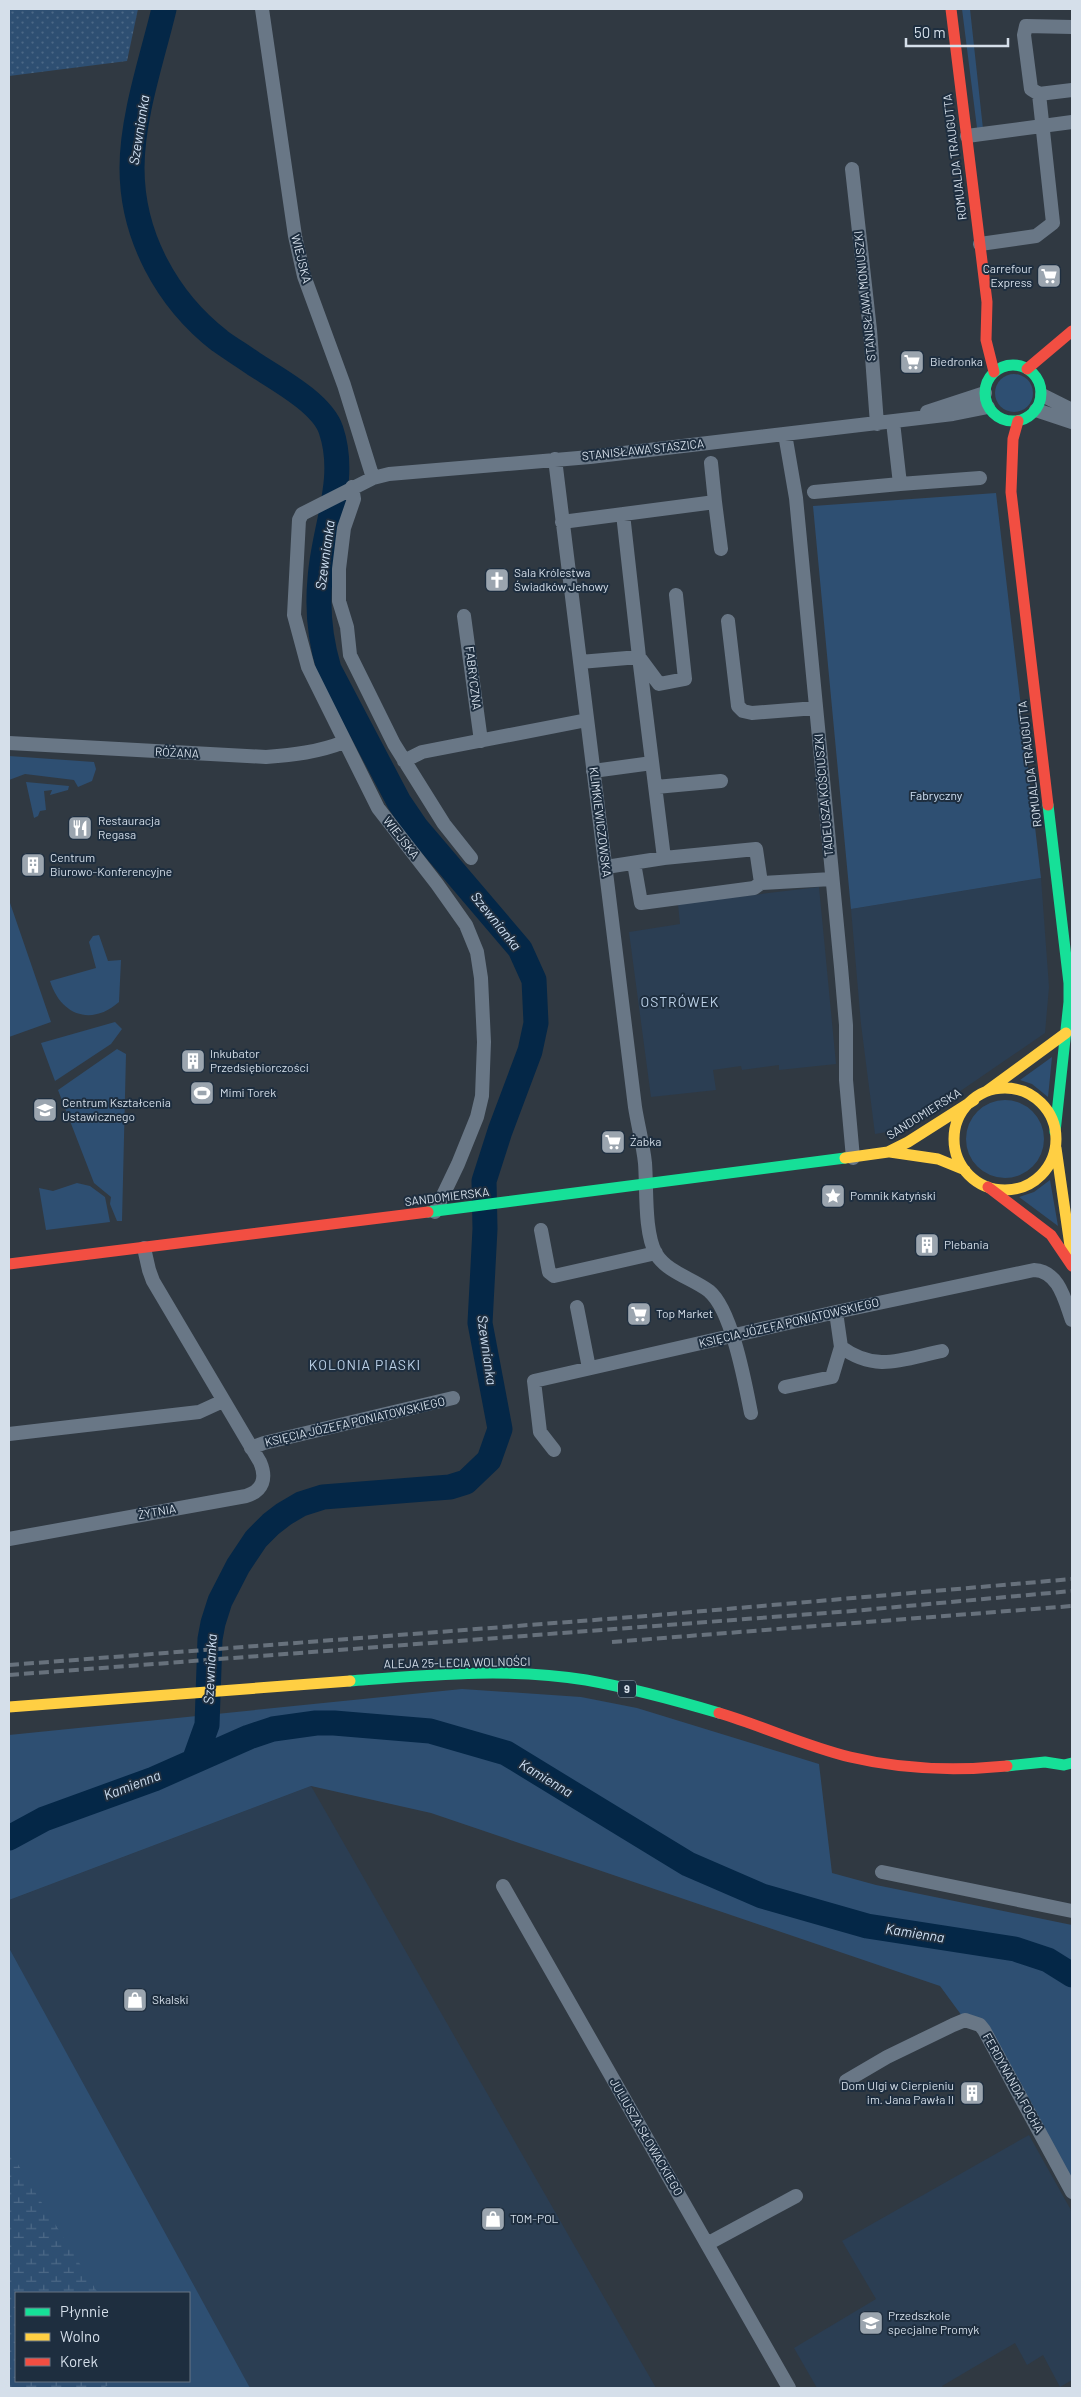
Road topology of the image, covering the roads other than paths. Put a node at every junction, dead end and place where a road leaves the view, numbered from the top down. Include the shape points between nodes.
1 (262, 9) edge
2 (951, 9) edge
3 (1072, 27) edge
4 (1072, 90) edge
5 (1040, 94) junction
6 (1072, 122) edge
7 (1042, 125) junction
8 (967, 136) junction
9 (852, 169) dead end
10 (980, 244) junction
11 (986, 302) junction
12 (1072, 331) edge
13 (998, 337) dead end
14 (1072, 340) edge
15 (1058, 358) dead end
16 (1028, 369) junction
17 (1047, 369) dead end
18 (994, 372) junction
19 (1038, 379) junction
20 (985, 393) junction
21 (1042, 395) junction
22 (988, 407) junction
23 (1036, 410) junction
24 (1072, 410) edge
25 (913, 418) junction
26 (1018, 421) junction
27 (893, 422) junction
28 (1072, 422) edge
29 (877, 424) junction
30 (785, 434) junction
31 (1000, 456) dead end
32 (554, 459) junction
33 (711, 463) dead end
34 (373, 478) junction
35 (980, 478) dead end
36 (900, 484) junction
37 (352, 487) junction
38 (814, 492) dead end
39 (1010, 492) junction
40 (715, 502) junction
41 (623, 514) junction
42 (562, 522) junction
43 (721, 549) dead end
44 (676, 595) dead end
45 (464, 616) dead end
46 (728, 621) dead end
47 (639, 657) junction
48 (580, 662) junction
49 (816, 708) junction
50 (587, 720) junction
51 (481, 741) junction
52 (344, 742) junction
53 (9, 743) edge
54 (404, 760) junction
55 (652, 763) junction
56 (594, 771) junction
57 (721, 780) dead end
58 (656, 787) junction
59 (471, 858) dead end
60 (664, 858) junction
61 (634, 862) junction
62 (606, 866) junction
63 (832, 878) junction
64 (761, 883) junction
65 (1066, 1033) junction
66 (977, 1097) junction
67 (1056, 1132) junction
68 (1056, 1148) junction
69 (888, 1152) junction
70 (854, 1158) junction
71 (965, 1170) junction
72 (645, 1186) junction
73 (986, 1186) junction
74 (435, 1212) junction
75 (540, 1230) dead end
76 (144, 1248) junction
77 (656, 1254) junction
78 (1072, 1262) edge
79 (9, 1264) edge
80 (1072, 1266) edge
81 (576, 1307) dead end
82 (836, 1312) junction
83 (1072, 1320) edge
84 (731, 1335) junction
85 (841, 1347) junction
86 (942, 1351) dead end
87 (589, 1368) junction
88 (785, 1388) dead end
89 (453, 1398) dead end
90 (223, 1401) junction
91 (751, 1412) dead end
92 (9, 1434) edge
93 (251, 1448) junction
94 (554, 1450) dead end
95 (9, 1539) edge
96 (9, 1707) edge
97 (1064, 1751) dead end
98 (1045, 1762) junction
99 (1072, 1763) edge
100 (882, 1872) dead end
101 (503, 1886) dead end
102 (1072, 1910) edge
103 (846, 2080) dead end
104 (1072, 2192) edge
105 (796, 2196) dead end
106 (707, 2244) junction
107 (789, 2388) edge

1 - 34 street, WIEJSKA via 295,236 304,276 344,385
2 - 8 main road, ROMUALDA TRAUGUTTA
3 - 5 street via 1026,26 1024,35 1032,89
4 - 5 street
5 - 7 street
6 - 7 street
7 - 8 street
7 - 10 street via 1053,223 1036,236
8 - 10 main road, ROMUALDA TRAUGUTTA
9 - 29 street, STANISŁAWA MONIUSZKI
10 - 11 main road, ROMUALDA TRAUGUTTA
11 - 13 main road, ROMUALDA TRAUGUTTA
11 - 18 main road, ROMUALDA TRAUGUTTA via 986,340
12 - 16 main road
14 - 15 main road
16 - 18 main road via 1005,361
16 - 19 main road
17 - 19 main road
18 - 20 main road via 988,379
19 - 21 main road
20 - 22 main road
20 - 25 street, STANISŁAWA STASZICA
21 - 23 main road
21 - 24 street
22 - 25 street, STANISŁAWA STASZICA
22 - 26 main road via 1001,424
23 - 26 main road
23 - 28 street
25 - 27 street, STANISŁAWA STASZICA
26 - 39 main road, ROMUALDA TRAUGUTTA via 1013,439
27 - 29 street, STANISŁAWA STASZICA
27 - 36 street
29 - 30 street, STANISŁAWA STASZICA
30 - 32 street, STANISŁAWA STASZICA
30 - 49 street, TADEUSZA KOŚCIUSZKI via 796,498
31 - 39 main road, ROMUALDA TRAUGUTTA
32 - 34 street, STANISŁAWA STASZICA
32 - 42 street, KLIMKIEWICZOWSKA
33 - 40 street
34 - 37 street, WIEJSKA
35 - 36 street
36 - 38 street
37 - 52 street, WIEJSKA via 308,509 298,520 294,616 308,666
37 - 54 street via 354,499 344,528 339,569 339,601 347,627 350,655
39 - 65 main road, ROMUALDA TRAUGUTTA via 1068,967
40 - 41 street
40 - 43 street
41 - 42 street
41 - 47 street
42 - 48 street, KLIMKIEWICZOWSKA
44 - 47 street via 686,679 659,684
45 - 51 street, FABRYCZNA
46 - 49 street via 738,706 743,711
47 - 48 street
47 - 55 street
48 - 50 street, KLIMKIEWICZOWSKA
49 - 63 street, TADEUSZA KOŚCIUSZKI
50 - 51 street
50 - 56 street, KLIMKIEWICZOWSKA
51 - 54 street via 422,752
52 - 53 street, RÓŻANA via 297,755 266,757
52 - 74 street, WIEJSKA via 378,808 466,925 477,952 484,1042 482,1096 462,1157
54 - 59 street via 444,824
55 - 56 street
55 - 58 street
56 - 62 street, KLIMKIEWICZOWSKA
57 - 58 street
58 - 60 street
60 - 61 street
60 - 64 street via 756,849
61 - 62 street
61 - 64 street via 642,903 754,888
62 - 72 street, KLIMKIEWICZOWSKA
63 - 64 street
63 - 70 street, TADEUSZA KOŚCIUSZKI
65 - 66 main road
65 - 67 main road, ROMUALDA TRAUGUTTA
66 - 67 main road via 1002,1089 1024,1092 1043,1105
66 - 69 main road, SANDOMIERSKA
66 - 71 main road via 964,1110 956,1131 957,1154
67 - 68 main road
68 - 73 main road via 1045,1170 1030,1184 1008,1190
68 - 78 main road
69 - 70 main road, SANDOMIERSKA
69 - 71 main road, SANDOMIERSKA via 933,1157
70 - 72 main road, SANDOMIERSKA
71 - 73 main road
72 - 74 main road, SANDOMIERSKA
72 - 77 street, KLIMKIEWICZOWSKA
73 - 80 main road via 1051,1235
74 - 76 main road, SANDOMIERSKA
75 - 77 street via 549,1272 554,1276
76 - 79 main road, SANDOMIERSKA
76 - 90 street, KSIĘCIA JÓZEFA PONIATOWSKIEGO via 153,1281
77 - 84 street via 674,1270 710,1292
81 - 87 street
82 - 83 street, KSIĘCIA JÓZEFA PONIATOWSKIEGO via 1034,1270 1052,1277 1059,1286
82 - 84 street, KSIĘCIA JÓZEFA PONIATOWSKIEGO
82 - 85 street
84 - 87 street, KSIĘCIA JÓZEFA PONIATOWSKIEGO
84 - 91 street via 744,1375
85 - 86 street via 871,1362 888,1362
85 - 88 street via 832,1376
87 - 94 street, KSIĘCIA JÓZEFA PONIATOWSKIEGO via 534,1381 540,1432
89 - 93 street, KSIĘCIA JÓZEFA PONIATOWSKIEGO
90 - 92 street via 199,1412
90 - 93 street, KSIĘCIA JÓZEFA PONIATOWSKIEGO
93 - 95 street, ŻYTNIA via 264,1479 260,1488 251,1494
96 - 98 main road, ALEJA 25-LECIA WOLNOŚCI / 9 via 428,1675 524,1674 585,1680 653,1694 738,1718 851,1757 905,1766 984,1768
97 - 98 main road, ALEJA 25-LECIA WOLNOŚCI / 9
98 - 99 main road, ALEJA 25-LECIA WOLNOŚCI / 9
100 - 102 street
101 - 106 street, JULIUSZA SŁOWACKIEGO
103 - 104 street, FERDYNANDA FOCHA via 965,2020 980,2025
105 - 106 street
106 - 107 street, JULIUSZA SŁOWACKIEGO

